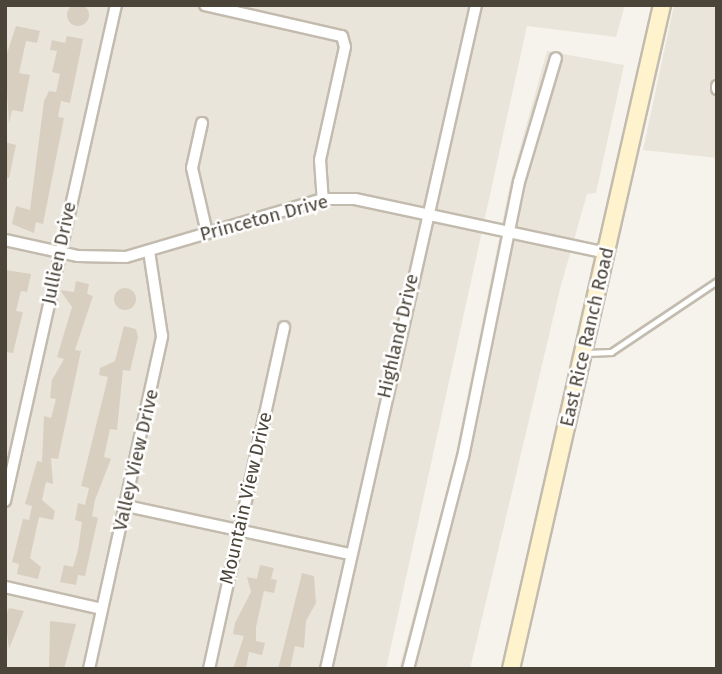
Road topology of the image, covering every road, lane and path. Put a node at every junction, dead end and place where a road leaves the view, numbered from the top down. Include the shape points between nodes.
1 (116, 5) edge
2 (205, 5) edge
3 (476, 5) edge
4 (652, 5) edge
5 (662, 5) edge
6 (556, 58) dead end
7 (202, 123) dead end
8 (323, 199) junction
9 (425, 214) junction
10 (508, 232) junction
11 (207, 233) junction
12 (5, 240) edge
13 (149, 251) junction
14 (59, 252) junction
15 (602, 252) junction
16 (717, 281) edge
17 (284, 327) dead end
18 (580, 352) junction
19 (5, 501) edge
20 (126, 506) junction
21 (239, 530) junction
22 (350, 554) junction
23 (5, 587) edge
24 (102, 608) junction
25 (89, 669) edge
26 (209, 669) edge
27 (326, 669) edge
28 (408, 669) edge
29 (504, 669) edge
30 (511, 669) edge

1 - 14 street, Jullien Drive
2 - 8 street via 338,34 345,47 320,160
3 - 9 street, Highland Drive
4 - 15 main road, East Rice Ranch Road
5 - 15 main road, East Rice Ranch Road
6 - 10 street
7 - 11 street via 192,168
8 - 9 street, Princeton Drive
8 - 11 street, Princeton Drive
9 - 10 street, Princeton Drive
9 - 22 street, Highland Drive
10 - 15 street, Princeton Drive
10 - 28 street via 463,457
11 - 13 street, Princeton Drive
12 - 14 street, Princeton Drive
13 - 14 street, Princeton Drive via 100,259
13 - 20 street, Valley View Drive via 162,336
14 - 19 street, Jullien Drive
15 - 18 main road, East Rice Ranch Road
16 - 18 lane via 611,352
17 - 21 street, Mountain View Drive
18 - 29 main road, East Rice Ranch Road
18 - 30 main road, East Rice Ranch Road
20 - 21 street
20 - 24 street, Valley View Drive
21 - 22 street
21 - 26 street, Mountain View Drive
22 - 27 street, Highland Drive
23 - 24 street
24 - 25 street, Valley View Drive

